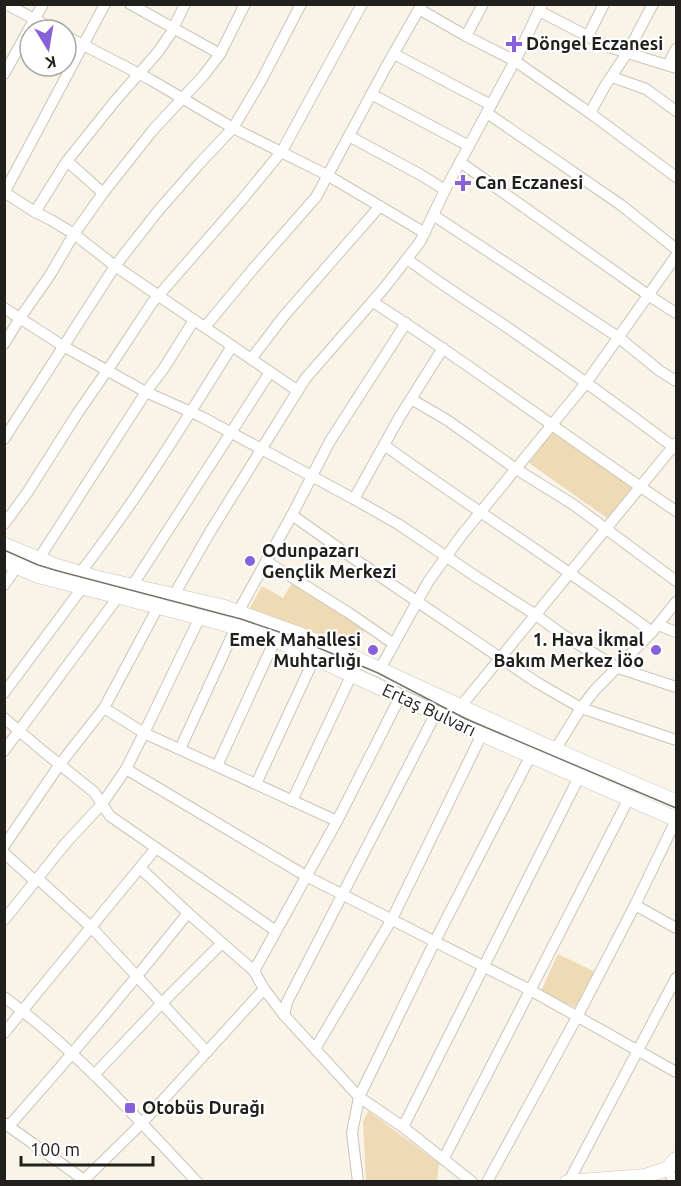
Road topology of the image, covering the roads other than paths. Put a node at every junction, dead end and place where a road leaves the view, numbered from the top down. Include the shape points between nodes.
1 (6, 4) edge
2 (43, 4) edge
3 (105, 4) edge
4 (130, 4) edge
5 (185, 4) edge
6 (245, 4) edge
7 (302, 4) edge
8 (362, 4) edge
9 (483, 4) edge
10 (604, 4) edge
11 (653, 4) edge
12 (420, 7) edge
13 (541, 8) edge
14 (31, 18) edge
15 (36, 18) edge
16 (173, 28) junction
17 (466, 36) junction
18 (588, 36) junction
19 (78, 42) edge
20 (84, 45) junction
21 (676, 49) edge
22 (18, 50) edge
23 (627, 53) junction
24 (220, 54) junction
25 (394, 54) junction
26 (515, 61) junction
27 (672, 67) edge
28 (4, 74) edge
29 (140, 74) junction
30 (612, 77) junction
31 (371, 94) junction
32 (184, 98) junction
33 (489, 109) junction
34 (676, 111) edge
35 (590, 113) junction
36 (233, 128) junction
37 (349, 136) junction
38 (469, 146) junction
39 (282, 151) junction
40 (67, 161) junction
41 (460, 162) junction
42 (327, 175) junction
43 (676, 177) edge
44 (445, 190) junction
45 (5, 192) edge
46 (103, 193) junction
47 (381, 206) junction
48 (35, 212) junction
49 (433, 215) junction
50 (425, 233) junction
51 (74, 234) junction
52 (676, 249) edge
53 (676, 256) edge
54 (407, 259) junction
55 (115, 266) junction
56 (158, 295) junction
57 (648, 295) junction
58 (373, 302) junction
59 (4, 308) edge
60 (676, 313) edge
61 (20, 318) junction
62 (194, 320) junction
63 (406, 323) junction
64 (205, 327) junction
65 (618, 337) junction
66 (4, 344) edge
67 (232, 345) junction
68 (63, 346) junction
69 (443, 348) junction
70 (251, 359) junction
71 (107, 370) junction
72 (270, 372) junction
73 (676, 381) edge
74 (586, 383) junction
75 (298, 390) junction
76 (146, 393) junction
77 (411, 399) junction
78 (190, 412) junction
79 (552, 423) junction
80 (231, 433) junction
81 (4, 439) edge
82 (384, 445) junction
83 (675, 446) edge
84 (260, 450) junction
85 (516, 469) junction
86 (311, 476) junction
87 (641, 487) junction
88 (354, 499) junction
89 (676, 511) edge
90 (481, 512) junction
91 (292, 515) junction
92 (4, 524) edge
93 (606, 530) junction
94 (4, 545) edge
95 (447, 556) junction
96 (38, 560) junction
97 (266, 561) junction
98 (11, 564) edge
99 (570, 573) junction
100 (81, 580) junction
101 (676, 581) edge
102 (4, 585) edge
103 (132, 586) junction
104 (174, 596) junction
105 (118, 597) junction
106 (417, 602) junction
107 (676, 602) edge
108 (158, 607) junction
109 (238, 612) junction
110 (536, 615) junction
111 (200, 617) junction
112 (236, 627) junction
113 (655, 628) junction
114 (676, 632) edge
115 (275, 640) junction
116 (394, 644) junction
117 (315, 657) junction
118 (501, 658) junction
119 (618, 668) junction
120 (380, 669) junction
121 (352, 674) junction
122 (676, 687) edge
123 (4, 693) edge
124 (400, 697) junction
125 (461, 706) junction
126 (104, 708) junction
127 (581, 708) junction
128 (436, 713) junction
129 (4, 718) edge
130 (20, 731) junction
131 (144, 733) junction
132 (482, 734) junction
133 (676, 740) edge
134 (180, 749) junction
135 (555, 750) junction
136 (4, 751) edge
137 (531, 755) junction
138 (60, 764) junction
139 (217, 766) junction
140 (126, 769) junction
141 (579, 777) junction
142 (256, 784) junction
143 (629, 798) junction
144 (292, 801) junction
145 (676, 802) edge
146 (102, 804) junction
147 (676, 820) edge
148 (337, 821) junction
149 (4, 846) edge
150 (156, 848) junction
151 (4, 853) edge
152 (140, 868) junction
153 (306, 876) junction
154 (36, 880) junction
155 (342, 895) junction
156 (635, 905) junction
157 (188, 913) junction
158 (392, 919) junction
159 (4, 920) edge
160 (91, 927) junction
161 (676, 928) edge
162 (276, 931) junction
163 (435, 941) junction
164 (222, 943) junction
165 (484, 968) junction
166 (254, 970) junction
167 (137, 977) junction
168 (676, 978) edge
169 (264, 988) junction
170 (530, 990) junction
171 (4, 997) edge
172 (162, 1003) junction
173 (23, 1011) junction
174 (284, 1015) junction
175 (577, 1017) junction
176 (4, 1033) edge
177 (315, 1049) junction
178 (207, 1052) junction
179 (638, 1052) junction
180 (73, 1054) junction
181 (676, 1072) edge
182 (94, 1075) junction
183 (359, 1097) junction
184 (141, 1123) junction
185 (7, 1124) edge
186 (404, 1127) junction
187 (444, 1158) junction
188 (669, 1170) edge
189 (86, 1180) edge
190 (568, 1181) edge
191 (197, 1182) edge
192 (358, 1182) edge
193 (472, 1182) edge
194 (487, 1182) edge
195 (674, 1182) edge

1 - 14 street
2 - 15 street
3 - 20 street
4 - 16 street
5 - 16 street
6 - 24 street
7 - 36 street
8 - 39 street
9 - 17 street
10 - 18 street
11 - 23 street
12 - 17 street
12 - 25 street
13 - 18 street
13 - 26 street
16 - 24 street
16 - 29 street
17 - 26 street
18 - 23 street
19 - 20 street
20 - 29 street
20 - 45 street
21 - 27 street
22 - 28 street
23 - 27 street
23 - 30 street
24 - 32 street
25 - 31 street
25 - 33 street
26 - 33 street
26 - 35 street
29 - 32 street
29 - 40 street
30 - 34 street via 646,89
30 - 35 street
31 - 37 street
31 - 38 street
32 - 36 street
32 - 46 street
33 - 38 street
33 - 52 street
35 - 43 street
36 - 39 street
36 - 55 street via 158,211
37 - 42 street
37 - 44 street
38 - 41 street
39 - 42 street
39 - 56 street
40 - 46 street
40 - 48 street
41 - 44 street
41 - 57 street
42 - 47 street
42 - 64 street via 316,197
44 - 49 street
45 - 48 street
46 - 51 street
47 - 50 street
47 - 70 street
48 - 51 street
49 - 50 street
49 - 65 street
50 - 54 street
51 - 55 street
51 - 61 street
53 - 57 street
54 - 58 street
54 - 74 street
55 - 56 street
55 - 68 street
56 - 62 street
56 - 71 street
57 - 60 street
57 - 65 street
58 - 63 street
58 - 75 street
59 - 61 street
61 - 66 street
61 - 68 street
62 - 64 street
62 - 76 street
63 - 69 street
63 - 86 street
64 - 67 street
65 - 73 street
65 - 74 street
67 - 70 street
67 - 78 street
68 - 71 street
68 - 81 street
69 - 77 street
69 - 79 street
70 - 72 street
71 - 76 street
71 - 92 street
72 - 75 street
72 - 80 street
74 - 79 street
74 - 83 street
75 - 84 street
76 - 78 street
76 - 96 street
77 - 82 street
77 - 85 street
78 - 80 street
78 - 100 street
79 - 85 street
79 - 87 street
80 - 84 street
80 - 103 street
82 - 88 street
82 - 90 street
83 - 87 street
84 - 86 street
84 - 104 street
85 - 90 street
85 - 93 street
86 - 88 street
86 - 91 street
87 - 89 street
87 - 93 street
88 - 95 street
90 - 95 street
90 - 99 street
91 - 97 street
91 - 106 street
93 - 99 street
93 - 101 street
94 - 96 main road, Ertaş Bulvarı
95 - 106 street
95 - 110 street
96 - 100 main road, Ertaş Bulvarı
97 - 109 street
97 - 116 street
98 - 100 main road, Ertaş Bulvarı via 40,576
98 - 102 street
99 - 110 street
99 - 113 street
100 - 103 main road, Ertaş Bulvarı
100 - 105 main road, Ertaş Bulvarı
100 - 123 street
103 - 104 main road, Ertaş Bulvarı
104 - 109 main road, Ertaş Bulvarı
105 - 108 main road, Ertaş Bulvarı
105 - 130 street
106 - 116 street
106 - 118 street
107 - 113 street
108 - 111 main road, Ertaş Bulvarı
108 - 126 street
109 - 120 main road, Ertaş Bulvarı
110 - 118 street
110 - 119 street
111 - 112 main road, Ertaş Bulvarı
111 - 131 street
112 - 115 main road, Ertaş Bulvarı
112 - 134 street
113 - 114 street
113 - 119 street
115 - 117 main road, Ertaş Bulvarı
115 - 139 street
116 - 120 street
117 - 121 main road, Ertaş Bulvarı
117 - 142 street
118 - 125 street
118 - 127 street
119 - 122 street
119 - 127 street
120 - 125 main road, Ertaş Bulvarı
121 - 124 main road, Ertaş Bulvarı
121 - 144 street
124 - 128 main road, Ertaş Bulvarı
124 - 148 street
125 - 135 main road, Ertaş Bulvarı
126 - 131 street
126 - 138 street
127 - 133 street
127 - 135 street
128 - 132 main road, Ertaş Bulvarı
128 - 155 street
129 - 130 street
130 - 136 street
130 - 138 street
131 - 134 street
131 - 140 street
132 - 137 main road, Ertaş Bulvarı
132 - 158 street
134 - 139 street
135 - 145 main road, Ertaş Bulvarı
137 - 141 main road, Ertaş Bulvarı
137 - 163 street
138 - 146 street via 94,792
138 - 149 street
139 - 142 street
140 - 146 street
140 - 153 street
141 - 143 main road, Ertaş Bulvarı
141 - 165 street
142 - 144 street
143 - 147 main road, Ertaş Bulvarı
143 - 170 street
144 - 148 street
146 - 150 street via 110,816
146 - 154 street
147 - 156 street
148 - 153 street
150 - 152 street
150 - 162 street
151 - 154 street
152 - 157 street
152 - 160 street
153 - 155 street
153 - 162 street
154 - 159 street
154 - 160 street
155 - 158 street
155 - 174 street
156 - 161 street
156 - 175 street
157 - 164 street
157 - 167 street
158 - 163 street
158 - 177 street
160 - 167 street
160 - 173 street
162 - 166 street
163 - 165 street
163 - 183 street
164 - 166 street
164 - 172 street
165 - 170 street
165 - 186 street
166 - 169 street
167 - 172 street
167 - 180 street
168 - 179 street
169 - 174 street
169 - 178 street
170 - 175 street
170 - 187 street
171 - 173 street
172 - 178 street
172 - 182 street
173 - 176 street
173 - 180 street
174 - 177 street
175 - 179 street
175 - 194 street
177 - 183 street
178 - 184 street
179 - 181 street
179 - 190 street
180 - 182 street
180 - 185 street
182 - 184 street
183 - 186 street
183 - 192 street via 352,1133
184 - 189 street
184 - 191 street
185 - 189 street
186 - 187 street
187 - 193 street
188 - 190 main road via 645,1176
188 - 195 street

